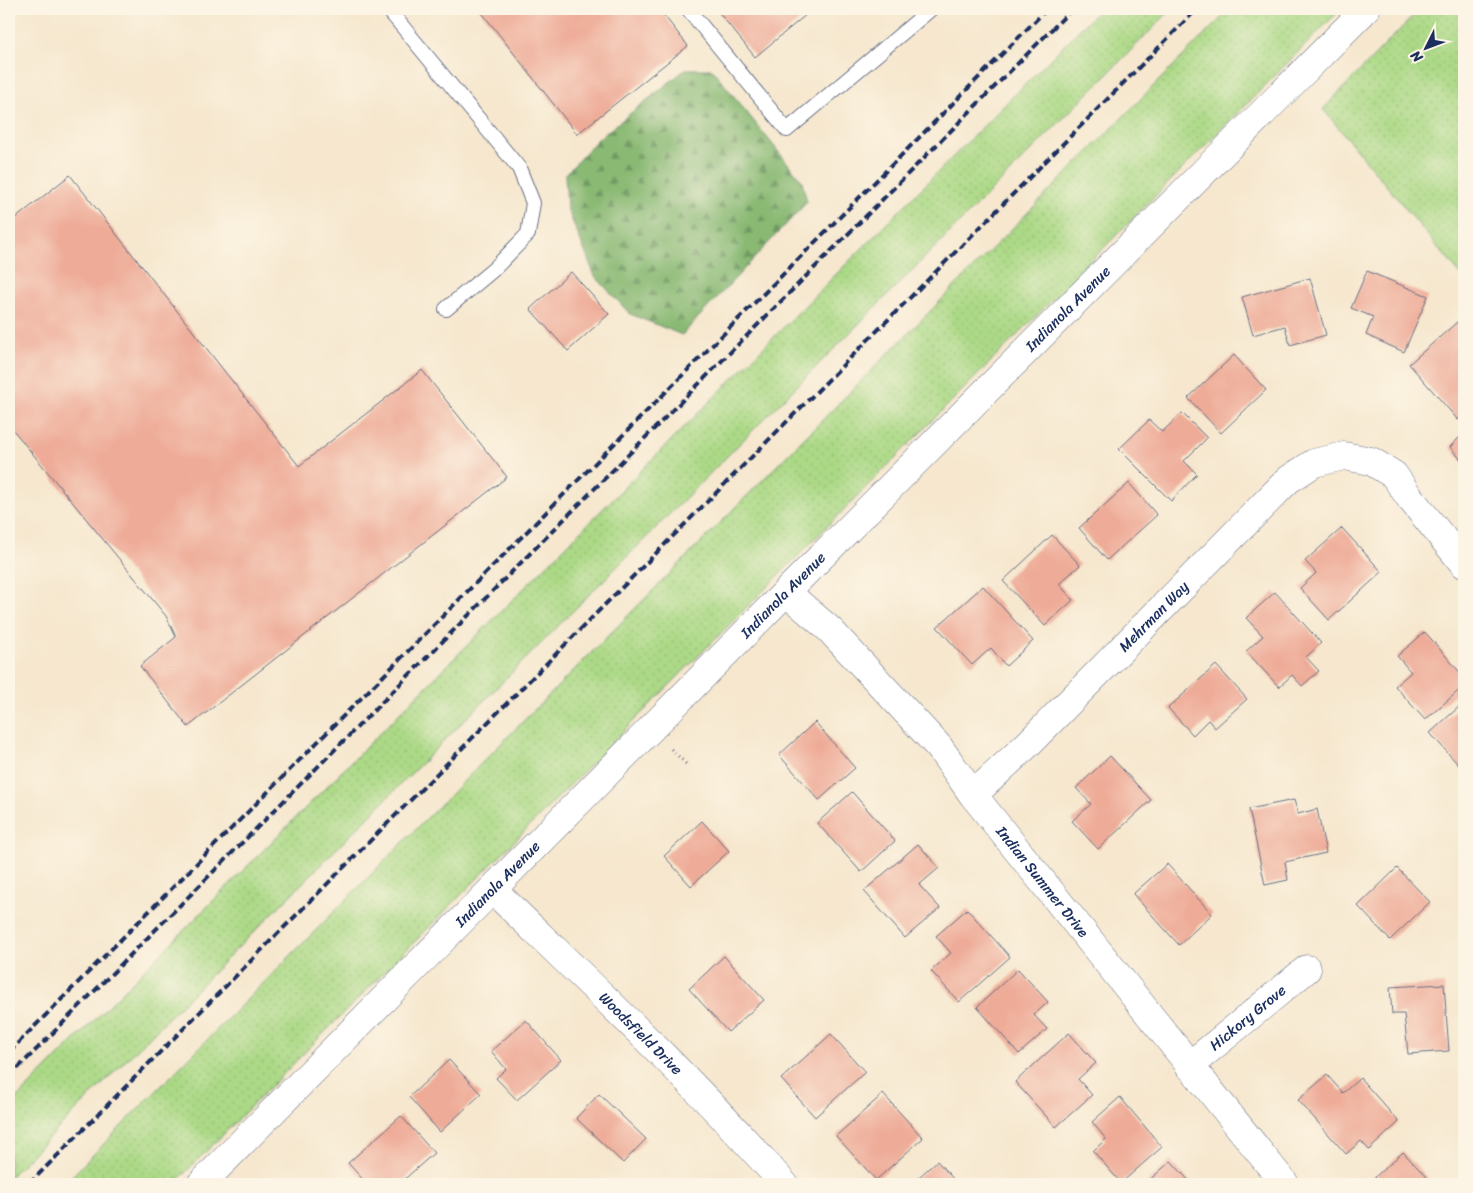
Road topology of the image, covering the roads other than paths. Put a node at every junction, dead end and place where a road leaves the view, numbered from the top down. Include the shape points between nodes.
1 (388, 9) edge
2 (688, 9) edge
3 (931, 9) edge
4 (1366, 9) edge
5 (446, 309) dead end
6 (1464, 564) edge
7 (786, 592) junction
8 (973, 795) junction
9 (493, 890) junction
10 (1307, 969) dead end
11 (1189, 1066) junction
12 (201, 1184) edge
13 (784, 1184) edge
14 (1285, 1184) edge

1 - 5 lane via 519,168 533,203 528,234 494,269
2 - 3 lane via 787,130
4 - 7 street, Indianola Avenue
6 - 8 street, Mehrman Way via 1394,475 1371,460 1344,456 1314,463 1288,480 1028,744
7 - 8 street, Indian Summer Drive via 830,630 939,747
7 - 9 street, Indianola Avenue
8 - 11 street, Indian Summer Drive
9 - 12 street, Indianola Avenue
9 - 13 street, Woodsfield Drive via 737,1130
10 - 11 street, Hickory Grove
11 - 14 street, Indian Summer Drive

